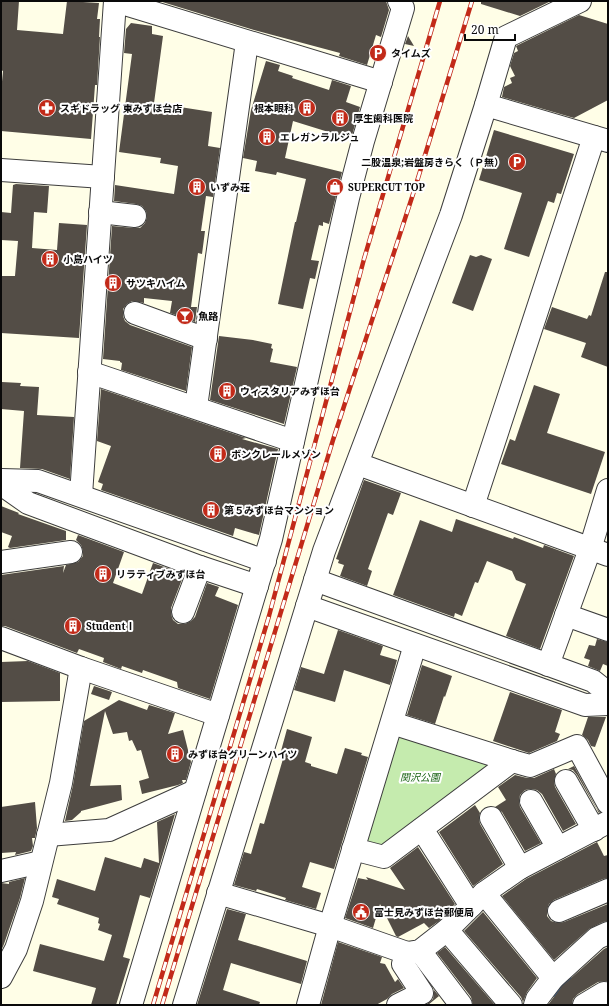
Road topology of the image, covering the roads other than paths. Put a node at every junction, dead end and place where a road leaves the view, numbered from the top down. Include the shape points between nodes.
1 (115, 1) edge
2 (399, 1) edge
3 (580, 1) edge
4 (247, 42) junction
5 (381, 82) junction
6 (486, 105) junction
7 (601, 139) edge
8 (1, 170) edge
9 (103, 177) junction
10 (100, 212) junction
11 (135, 216) dead end
12 (135, 313) dead end
13 (206, 339) junction
14 (89, 372) junction
15 (196, 407) junction
16 (293, 441) junction
17 (358, 464) junction
18 (1, 480) edge
19 (1, 484) edge
20 (608, 490) edge
21 (80, 495) junction
22 (473, 506) junction
23 (71, 552) dead end
24 (599, 552) edge
25 (265, 561) junction
26 (1, 562) edge
27 (200, 567) junction
28 (315, 580) junction
29 (257, 586) junction
30 (307, 606) junction
31 (183, 612) dead end
32 (566, 615) junction
33 (608, 630) edge
34 (1, 638) edge
35 (415, 645) junction
36 (548, 665) junction
37 (82, 668) junction
38 (601, 687) edge
39 (608, 704) edge
40 (218, 715) junction
41 (392, 723) junction
42 (512, 761) junction
43 (566, 781) dead end
44 (195, 791) junction
45 (531, 801) dead end
46 (608, 803) edge
47 (491, 818) dead end
48 (422, 829) junction
49 (603, 830) edge
50 (48, 835) junction
51 (558, 848) junction
52 (353, 849) junction
53 (41, 862) junction
54 (520, 868) junction
55 (1, 871) edge
56 (608, 890) edge
57 (218, 893) junction
58 (477, 900) junction
59 (559, 911) dead end
60 (330, 926) junction
61 (447, 930) junction
62 (608, 933) edge
63 (413, 952) junction
64 (1, 978) edge
65 (553, 978) junction
66 (603, 991) edge
67 (131, 1005) edge
68 (184, 1005) edge
69 (308, 1005) edge
70 (398, 1005) edge
71 (461, 1005) edge
72 (511, 1005) edge
73 (535, 1005) edge
74 (584, 1005) edge

1 - 4 street
1 - 9 street
2 - 5 street via 403,8
3 - 6 street via 506,37
4 - 5 street
4 - 13 street
5 - 16 street via 348,198
6 - 7 street
6 - 17 street via 451,215
7 - 22 street
8 - 9 street
9 - 10 street
10 - 11 street
10 - 14 street
12 - 13 street
13 - 15 street
14 - 15 street
14 - 21 street
15 - 16 street
16 - 25 street
17 - 22 street
17 - 28 street
18 - 21 street via 38,481
19 - 27 street via 28,503
20 - 24 street
21 - 25 street
22 - 24 street
23 - 26 street
24 - 32 street
25 - 29 street
27 - 29 street
27 - 31 street
28 - 30 street
28 - 36 street
29 - 40 street
30 - 35 street
30 - 57 street
32 - 33 street
32 - 36 street
34 - 37 street
35 - 39 street via 585,705
35 - 41 street
36 - 38 street
37 - 40 street
37 - 50 street via 61,783
40 - 44 street
41 - 42 street
41 - 52 street
42 - 46 street via 530,766 577,746
42 - 48 street
43 - 49 street
44 - 50 street via 109,830
44 - 67 street
45 - 51 street
47 - 54 street
48 - 52 street via 384,857
48 - 58 street
49 - 51 street
50 - 53 street
51 - 54 street
52 - 60 street
53 - 55 street
53 - 64 street via 32,902 16,949
54 - 58 street
56 - 59 street
57 - 60 street
57 - 68 street
58 - 61 street
58 - 65 street
60 - 63 street
60 - 69 street
61 - 63 street
61 - 72 street
62 - 65 street via 596,938
63 - 70 street via 403,964 422,993
63 - 71 street
65 - 73 street
66 - 74 street

